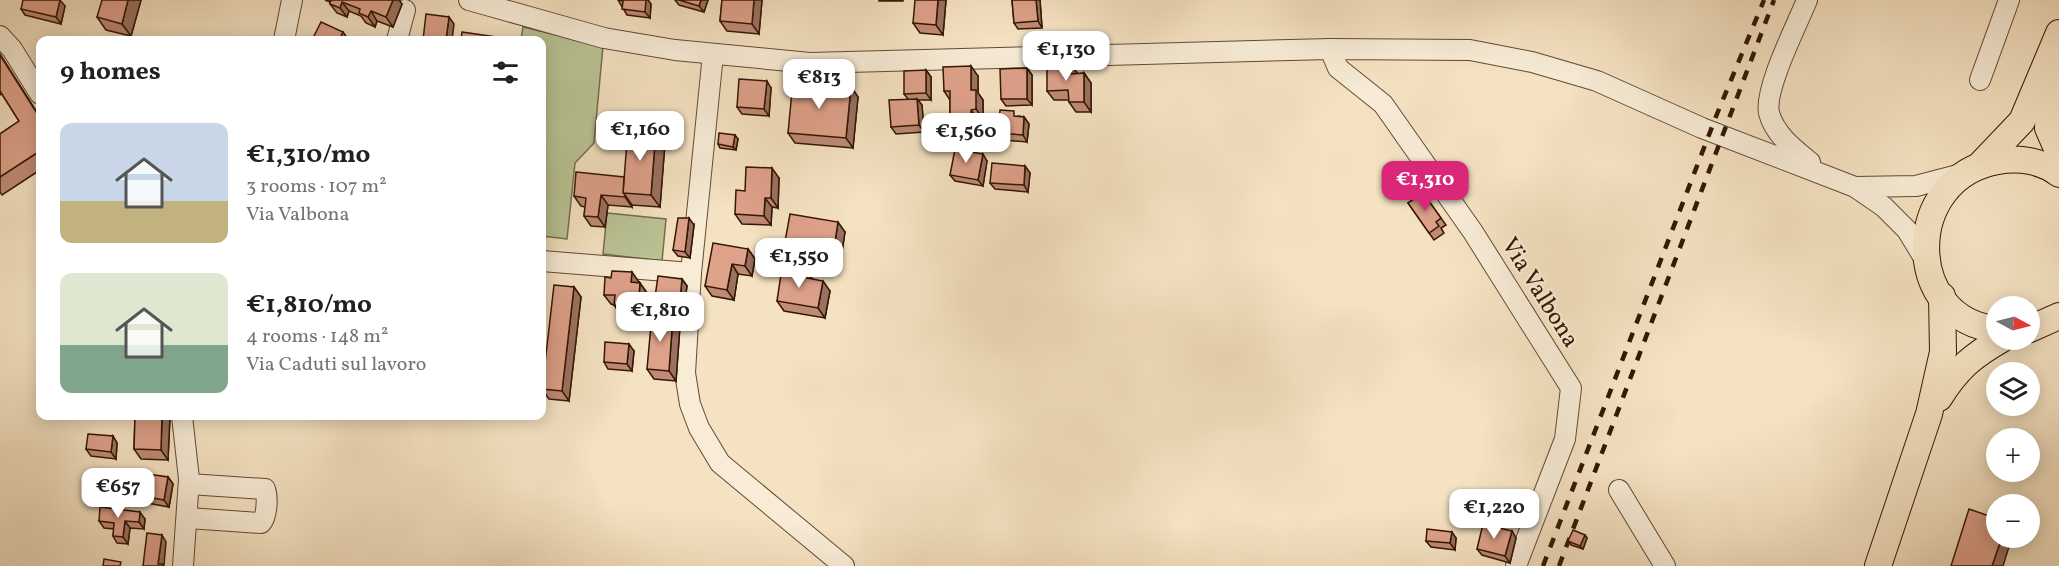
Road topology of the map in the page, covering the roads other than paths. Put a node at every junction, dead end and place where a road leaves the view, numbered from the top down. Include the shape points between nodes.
1 (292, 0) edge
2 (469, 0) edge
3 (1807, 0) edge
4 (2009, 0) edge
5 (405, 10) dead end
6 (2059, 33) edge
7 (0, 36) edge
8 (285, 36) edge
9 (398, 36) edge
10 (1330, 49) junction
11 (713, 54) junction
12 (2050, 58) junction
13 (1980, 80) dead end
14 (36, 88) edge
15 (2059, 153) edge
16 (1972, 169) junction
17 (2059, 174) edge
18 (1827, 175) junction
19 (1855, 186) junction
20 (546, 261) edge
21 (1927, 262) junction
22 (691, 273) junction
23 (1942, 296) junction
24 (2059, 316) edge
25 (1986, 325) edge
26 (2040, 325) edge
27 (1986, 348) edge
28 (1929, 414) junction
29 (182, 420) edge
30 (189, 484) junction
31 (1619, 490) dead end
32 (188, 518) junction
33 (183, 566) edge
34 (844, 566) edge
35 (1516, 566) edge
36 (1665, 566) edge
37 (1878, 566) edge

1 - 8 street
2 - 11 street via 604,38
3 - 18 street via 1773,84 1769,112 1787,143
4 - 13 street
5 - 9 street
6 - 12 main road
7 - 14 street
10 - 11 street via 810,63
10 - 18 street via 1470,50 1532,62 1597,81 1702,128
10 - 35 street, Via Valbona via 1338,68 1383,104 1473,232 1570,388 1565,439
11 - 22 street
12 - 15 main road via 2048,128
12 - 16 main road via 2022,121
16 - 17 main road via 2011,158 2034,161
16 - 19 street via 1916,186
16 - 21 main road via 1942,194 1930,216 1925,241
18 - 19 street
19 - 21 street via 1907,230
20 - 22 street
21 - 23 main road
22 - 34 street via 685,373 699,428 720,463
23 - 25 main road via 1966,318
23 - 28 main road via 1943,352
24 - 26 main road
27 - 28 main road via 1955,372
28 - 37 main road
29 - 30 street
30 - 32 street
30 - 32 street via 265,489 267,494 265,519 261,523
31 - 36 street
32 - 33 street

